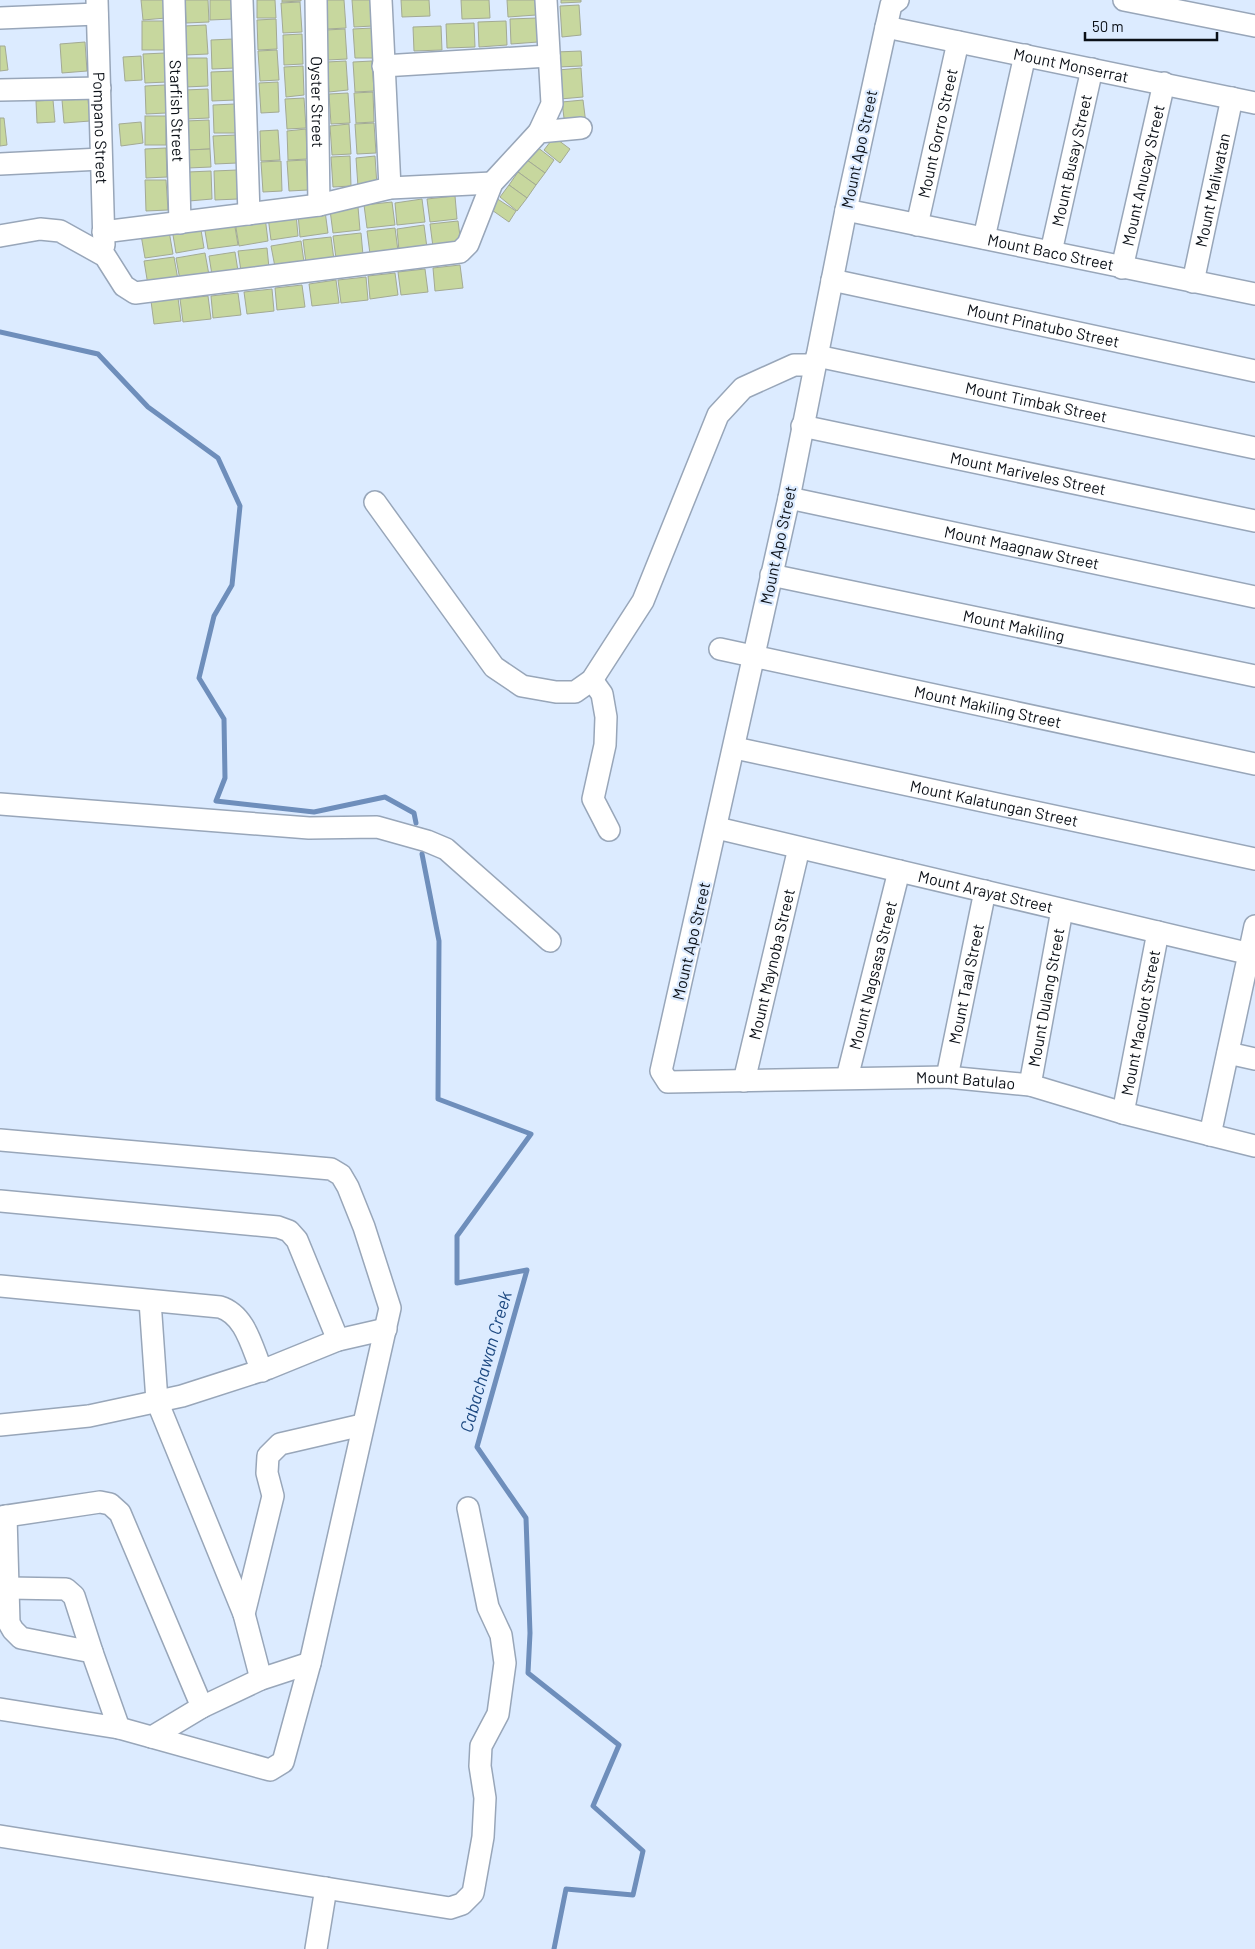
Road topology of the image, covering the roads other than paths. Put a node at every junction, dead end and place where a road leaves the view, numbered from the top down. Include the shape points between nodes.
1 (174, 0) edge
2 (242, 0) edge
3 (316, 0) edge
4 (381, 0) edge
5 (546, 0) edge
6 (1124, 0) edge
7 (894, 3) edge
8 (97, 7) edge
9 (0, 18) edge
10 (1255, 26) edge
11 (886, 27) junction
12 (958, 42) junction
13 (1025, 55) junction
14 (549, 56) junction
15 (382, 66) junction
16 (1092, 69) junction
17 (1164, 83) junction
18 (100, 88) junction
19 (0, 90) edge
20 (1232, 98) junction
21 (1255, 103) edge
22 (581, 128) dead end
23 (539, 132) junction
24 (101, 159) junction
25 (0, 164) edge
26 (492, 183) junction
27 (390, 188) junction
28 (320, 205) junction
29 (846, 210) junction
30 (249, 214) junction
31 (180, 223) junction
32 (917, 225) junction
33 (103, 232) junction
34 (0, 236) edge
35 (984, 238) junction
36 (1051, 252) junction
37 (105, 256) junction
38 (1122, 268) junction
39 (832, 280) junction
40 (1193, 282) junction
41 (1255, 294) edge
42 (816, 361) junction
43 (1255, 371) edge
44 (802, 426) junction
45 (1255, 448) edge
46 (789, 498) junction
47 (375, 502) dead end
48 (1255, 521) edge
49 (771, 575) junction
50 (1255, 597) edge
51 (720, 649) dead end
52 (754, 656) junction
53 (1255, 676) edge
54 (592, 680) junction
55 (735, 748) junction
56 (1255, 764) edge
57 (0, 804) edge
58 (717, 828) junction
59 (609, 830) dead end
60 (798, 848) junction
61 (1255, 859) edge
62 (899, 871) junction
63 (985, 892) junction
64 (1062, 910) junction
65 (1255, 926) edge
66 (1158, 932) junction
67 (550, 941) dead end
68 (1252, 954) edge
69 (1228, 1053) junction
70 (1255, 1059) edge
71 (946, 1077) junction
72 (847, 1078) junction
73 (744, 1081) junction
74 (668, 1082) joint
75 (1030, 1085) junction
76 (1123, 1113) junction
77 (1210, 1135) junction
78 (0, 1140) edge
79 (1255, 1146) edge
80 (0, 1201) edge
81 (0, 1286) edge
82 (150, 1301) junction
83 (386, 1329) junction
84 (338, 1340) junction
85 (262, 1371) junction
86 (158, 1401) junction
87 (0, 1425) edge
88 (362, 1425) junction
89 (468, 1508) dead end
90 (3, 1516) edge
91 (9, 1588) junction
92 (244, 1614) junction
93 (92, 1652) junction
94 (310, 1663) junction
95 (260, 1679) junction
96 (202, 1707) junction
97 (0, 1709) edge
98 (119, 1728) junction
99 (152, 1737) junction
100 (0, 1836) edge
101 (326, 1888) junction
102 (316, 1949) edge

1 - 31 street, Starfish Street
2 - 30 street
3 - 28 street, Oyster Street
4 - 15 street
5 - 14 street
6 - 10 street
7 - 11 street, Mount Apo Street
8 - 9 street
8 - 18 street, Pompano Street
11 - 12 street, Mount Monserrat
11 - 29 street, Mount Apo Street
12 - 13 street, Mount Monserrat
12 - 32 street, Mount Gorro Street
13 - 16 street, Mount Monserrat
13 - 35 street
14 - 15 street
14 - 23 street via 552,104
15 - 27 street
16 - 17 street, Mount Monserrat
16 - 36 street, Mount Busay Street
17 - 20 street, Mount Monserrat
17 - 38 street, Mount Anucay Street
18 - 19 street
18 - 24 street, Pompano Street
20 - 21 street, Mount Monserrat
20 - 40 street, Mount Maliwatan
22 - 23 street
23 - 26 street
24 - 25 street
24 - 33 street, Pompano Street
26 - 27 street
26 - 37 street via 468,244 460,252 135,294 124,286
27 - 28 street
28 - 30 street
29 - 32 street, Mount Baco Street
29 - 39 street, Mount Apo Street
30 - 31 street
31 - 33 street
32 - 35 street, Mount Baco Street
33 - 37 street, Pompano Street
34 - 37 street via 40,229 60,231
35 - 36 street, Mount Baco Street
36 - 38 street, Mount Baco Street
38 - 40 street, Mount Baco Street
39 - 42 street, Mount Apo Street
39 - 43 street, Mount Pinatubo Street
40 - 41 street, Mount Baco Street
42 - 44 street, Mount Apo Street
42 - 45 street, Mount Timbak Street
42 - 54 street, Mount Timbak Street via 794,365 743,388 718,415 643,600
44 - 46 street, Mount Apo Street
44 - 48 street, Mount Mariveles Street
46 - 49 street, Mount Apo Street
46 - 50 street, Mount Maagnaw Street
47 - 54 street via 494,667 522,686 556,692 575,692
49 - 52 street, Mount Apo Street
49 - 53 street, Mount Makiling
51 - 52 street, Mount Makiling Street
52 - 55 street, Mount Apo Street
52 - 56 street, Mount Makiling Street
54 - 59 street via 602,694 606,717 605,745 593,799
55 - 58 street, Mount Apo Street
55 - 61 street, Mount Kalatungan Street
57 - 67 street via 309,828 377,827 446,849
58 - 60 street, Mount Arayat Street
58 - 74 street, Mount Apo Street via 661,1071
60 - 62 street, Mount Arayat Street
60 - 73 street, Mount Maynoba Street
62 - 63 street, Mount Arayat Street
62 - 72 street, Mount Nagsasa Street
63 - 64 street, Mount Arayat Street
63 - 71 street, Mount Taal Street
64 - 66 street, Mount Arayat Street
64 - 75 street, Mount Dulang Street
65 - 68 street
66 - 68 street, Mount Arayat Street
66 - 76 street, Mount Maculot Street
68 - 69 street
69 - 70 street
69 - 77 street
71 - 72 street, Mount Batulao
71 - 75 street, Mount Batulao
72 - 73 street, Mount Batulao
73 - 74 street, Mount Batulao
75 - 76 street, Mount Batulao
76 - 77 street, Mount Batulao
77 - 79 street, Mount Batulao
78 - 83 street via 331,1169 341,1175 348,1187 364,1227 390,1308
80 - 84 street via 278,1227 289,1231 297,1240
81 - 82 street
82 - 85 street via 230,1310 239,1318
82 - 86 street
83 - 84 street
83 - 88 street
84 - 85 street
85 - 86 street
86 - 87 street via 89,1416
86 - 92 street
88 - 92 street via 280,1444 268,1456 267,1473 273,1496
88 - 94 street
89 - 101 street via 488,1607 501,1635 505,1663 498,1714 481,1746 480,1766 485,1798 483,1838 472,1893 462,1904 450,1908
90 - 91 street
90 - 96 street via 100,1502 110,1504 120,1513
91 - 93 street via 66,1589 74,1596
91 - 93 street via 9,1622 21,1638
92 - 95 street
93 - 98 street
94 - 95 street
94 - 99 street via 285,1758 275,1769
95 - 96 street
96 - 99 street
97 - 98 street
98 - 99 street
100 - 101 street
101 - 102 street

